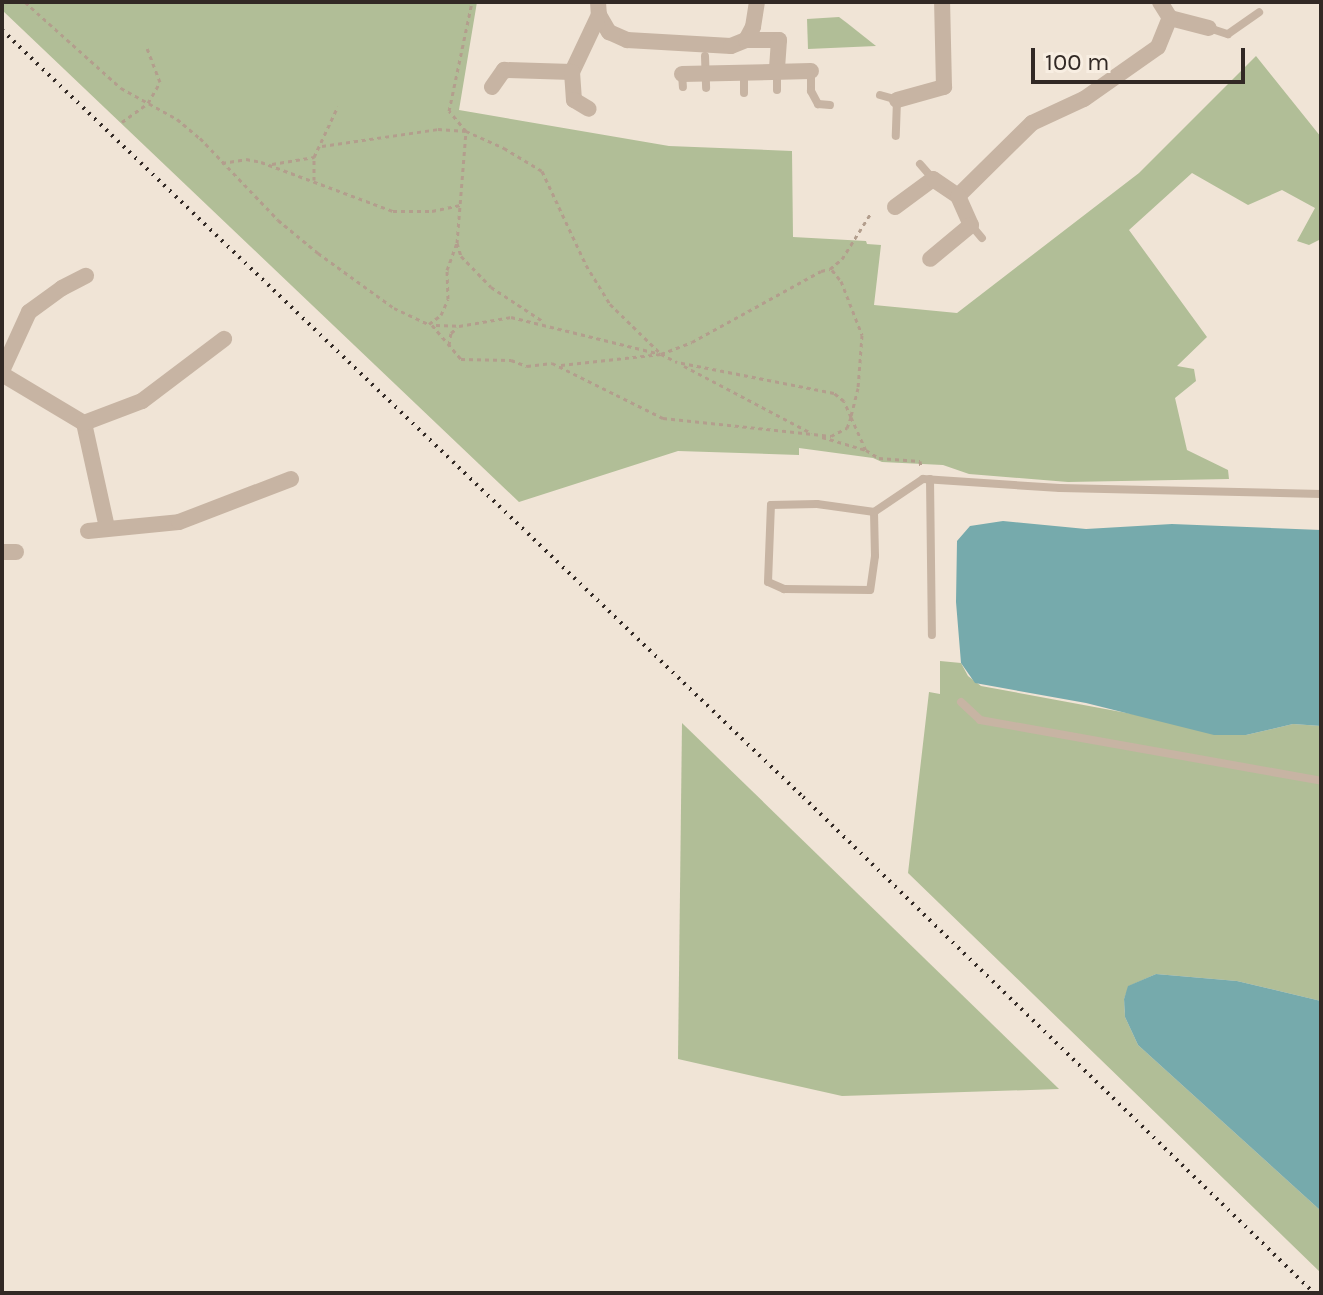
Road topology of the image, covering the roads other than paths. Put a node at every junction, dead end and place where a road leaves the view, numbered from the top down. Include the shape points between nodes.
1 (757, 2) edge
2 (942, 2) edge
3 (1160, 2) edge
4 (599, 9) edge
5 (1259, 12) dead end
6 (1170, 18) junction
7 (1209, 28) joint
8 (746, 40) junction
9 (811, 69) joint
10 (777, 71) junction
11 (572, 72) junction
12 (744, 72) junction
13 (683, 81) dead end
14 (492, 87) dead end
15 (777, 90) dead end
16 (744, 93) dead end
17 (880, 95) dead end
18 (897, 100) junction
19 (830, 105) dead end
20 (589, 109) dead end
21 (896, 136) dead end
22 (920, 164) dead end
23 (933, 179) junction
24 (958, 196) junction
25 (895, 207) dead end
26 (971, 225) junction
27 (982, 238) dead end
28 (930, 259) dead end
29 (86, 276) dead end
30 (224, 339) dead end
31 (2, 373) edge
32 (84, 423) junction
33 (291, 479) dead end
34 (927, 479) junction
35 (1321, 494) edge
36 (874, 512) junction
37 (107, 528) junction
38 (88, 531) dead end
39 (932, 635) dead end
40 (961, 702) dead end
41 (1321, 781) edge

1 - 8 street
2 - 18 street via 944,87
3 - 6 street
4 - 8 street via 609,32 627,40 678,46 731,46
4 - 11 street
5 - 7 lane via 1228,34
6 - 7 street
6 - 24 street via 1158,47 1084,99 1032,123
8 - 10 street via 779,40
9 - 10 street
9 - 19 lane via 811,91 818,104
10 - 12 street
10 - 15 lane
11 - 14 street via 504,70
11 - 20 street via 574,100
12 - 13 street via 706,73
12 - 16 lane
17 - 18 lane
18 - 21 lane
22 - 23 lane
23 - 24 street
23 - 25 street
24 - 26 street
26 - 27 lane
26 - 28 street
29 - 31 street via 29,312
30 - 32 street via 142,401
31 - 32 street
32 - 37 street
33 - 37 street via 179,522
34 - 35 lane
34 - 36 lane
34 - 39 lane
36 - 36 lane via 870,590 784,589 768,582 771,505 817,504
37 - 38 street
40 - 41 lane via 980,720

